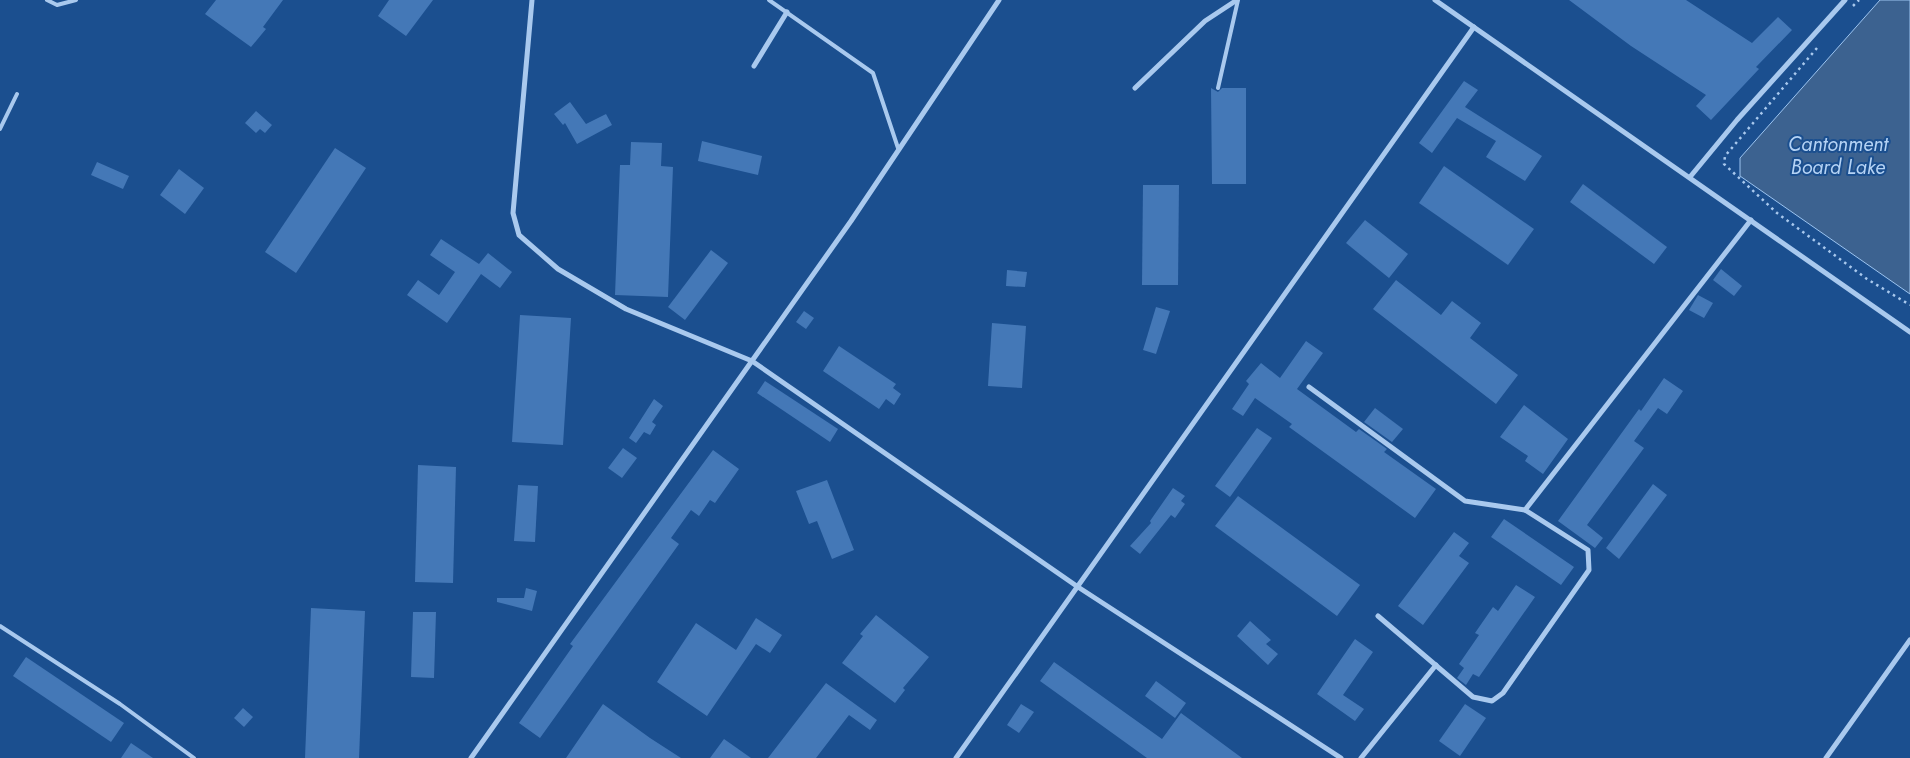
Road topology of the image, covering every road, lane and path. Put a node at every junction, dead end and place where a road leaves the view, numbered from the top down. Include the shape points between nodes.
1 (47, 0) edge
2 (76, 0) edge
3 (532, 0) edge
4 (770, 0) edge
5 (999, 0) edge
6 (1237, 0) edge
7 (1434, 0) edge
8 (1845, 0) edge
9 (1859, 0) edge
10 (787, 12) junction
11 (1847, 13) dead end
12 (1474, 27) junction
13 (1821, 43) dead end
14 (754, 66) dead end
15 (1135, 88) dead end
16 (1218, 88) dead end
17 (17, 94) dead end
18 (0, 128) edge
19 (898, 148) junction
20 (1690, 177) junction
21 (1751, 220) junction
22 (1910, 305) edge
23 (1910, 332) edge
24 (752, 361) junction
25 (1309, 386) dead end
26 (1525, 510) junction
27 (1078, 587) junction
28 (1378, 616) dead end
29 (0, 626) edge
30 (1910, 640) edge
31 (1436, 665) junction
32 (194, 758) edge
33 (471, 758) edge
34 (956, 758) edge
35 (1341, 758) edge
36 (1362, 758) edge
37 (1826, 758) edge

1 - 2 lane via 57,5
3 - 24 street via 513,213 519,235 558,269 626,309
4 - 10 lane
5 - 19 street
6 - 15 street via 1205,21
6 - 16 lane
7 - 12 street
8 - 20 street
9 - 11 path
10 - 14 street
10 - 19 lane via 873,73
12 - 20 street
12 - 27 street
13 - 22 path via 1725,156 1724,164 1777,213 1867,279
17 - 18 lane
19 - 24 street via 851,221
20 - 21 street
21 - 23 street
21 - 26 street
24 - 27 street
24 - 33 street
25 - 26 street via 1465,501
26 - 31 street via 1588,550 1589,570 1503,693 1492,701 1473,697
27 - 34 street
27 - 35 street
28 - 31 street
29 - 32 lane via 120,704
30 - 37 street
31 - 36 street

